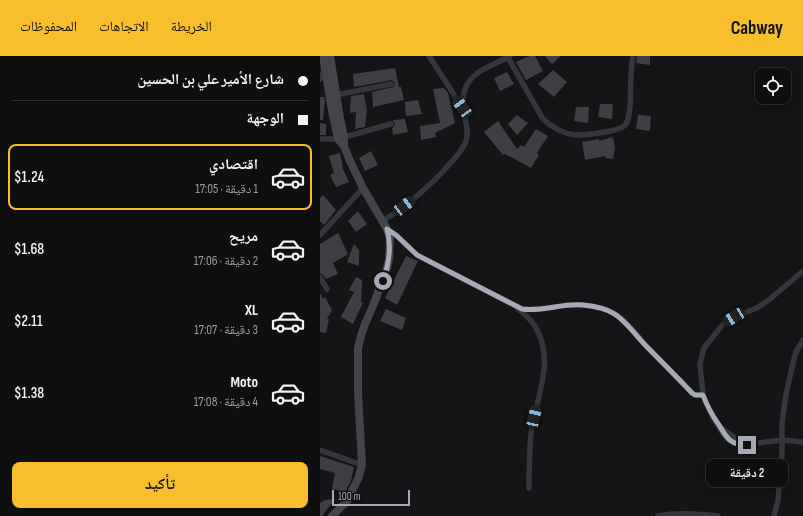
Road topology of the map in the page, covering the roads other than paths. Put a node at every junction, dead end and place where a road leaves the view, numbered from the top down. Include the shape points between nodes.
1 (323, 56) edge
2 (330, 56) edge
3 (429, 56) edge
4 (508, 56) edge
5 (633, 56) edge
6 (326, 67) junction
7 (320, 79) edge
8 (392, 84) dead end
9 (336, 95) junction
10 (462, 107) junction
11 (391, 124) dead end
12 (320, 139) edge
13 (342, 141) junction
14 (363, 188) junction
15 (383, 221) junction
16 (387, 229) junction
17 (320, 235) edge
18 (803, 271) edge
19 (320, 277) edge
20 (327, 289) dead end
21 (513, 304) junction
22 (803, 340) edge
23 (703, 395) junction
24 (782, 440) junction
25 (803, 442) edge
26 (320, 450) edge
27 (362, 465) junction
28 (529, 488) dead end
29 (332, 516) edge
30 (658, 516) edge
31 (717, 516) edge
32 (774, 516) edge

1 - 6 street
2 - 9 street
3 - 10 street
4 - 5 street via 543,119 551,127 575,135 614,130 626,124 630,110
4 - 10 street via 468,81
6 - 7 street
6 - 13 street via 332,111
8 - 9 street
9 - 13 street
10 - 15 street via 467,132 461,151 423,191
11 - 13 street
12 - 13 street
13 - 14 street
14 - 15 street
14 - 17 street
15 - 16 street
16 - 21 street via 417,255
16 - 27 street via 390,248 387,268 358,348
18 - 23 street via 770,299 724,323 711,338 704,348 700,364
19 - 20 street
21 - 23 street via 522,309 534,310 573,304 596,306 607,310 625,321 692,393
21 - 28 street via 535,325 544,350 546,365 532,427
22 - 24 street via 794,358 786,394
23 - 24 street via 719,426 738,440 747,443
24 - 25 street
24 - 32 street via 778,500
26 - 27 street
27 - 29 street via 358,480 347,501
30 - 31 street

